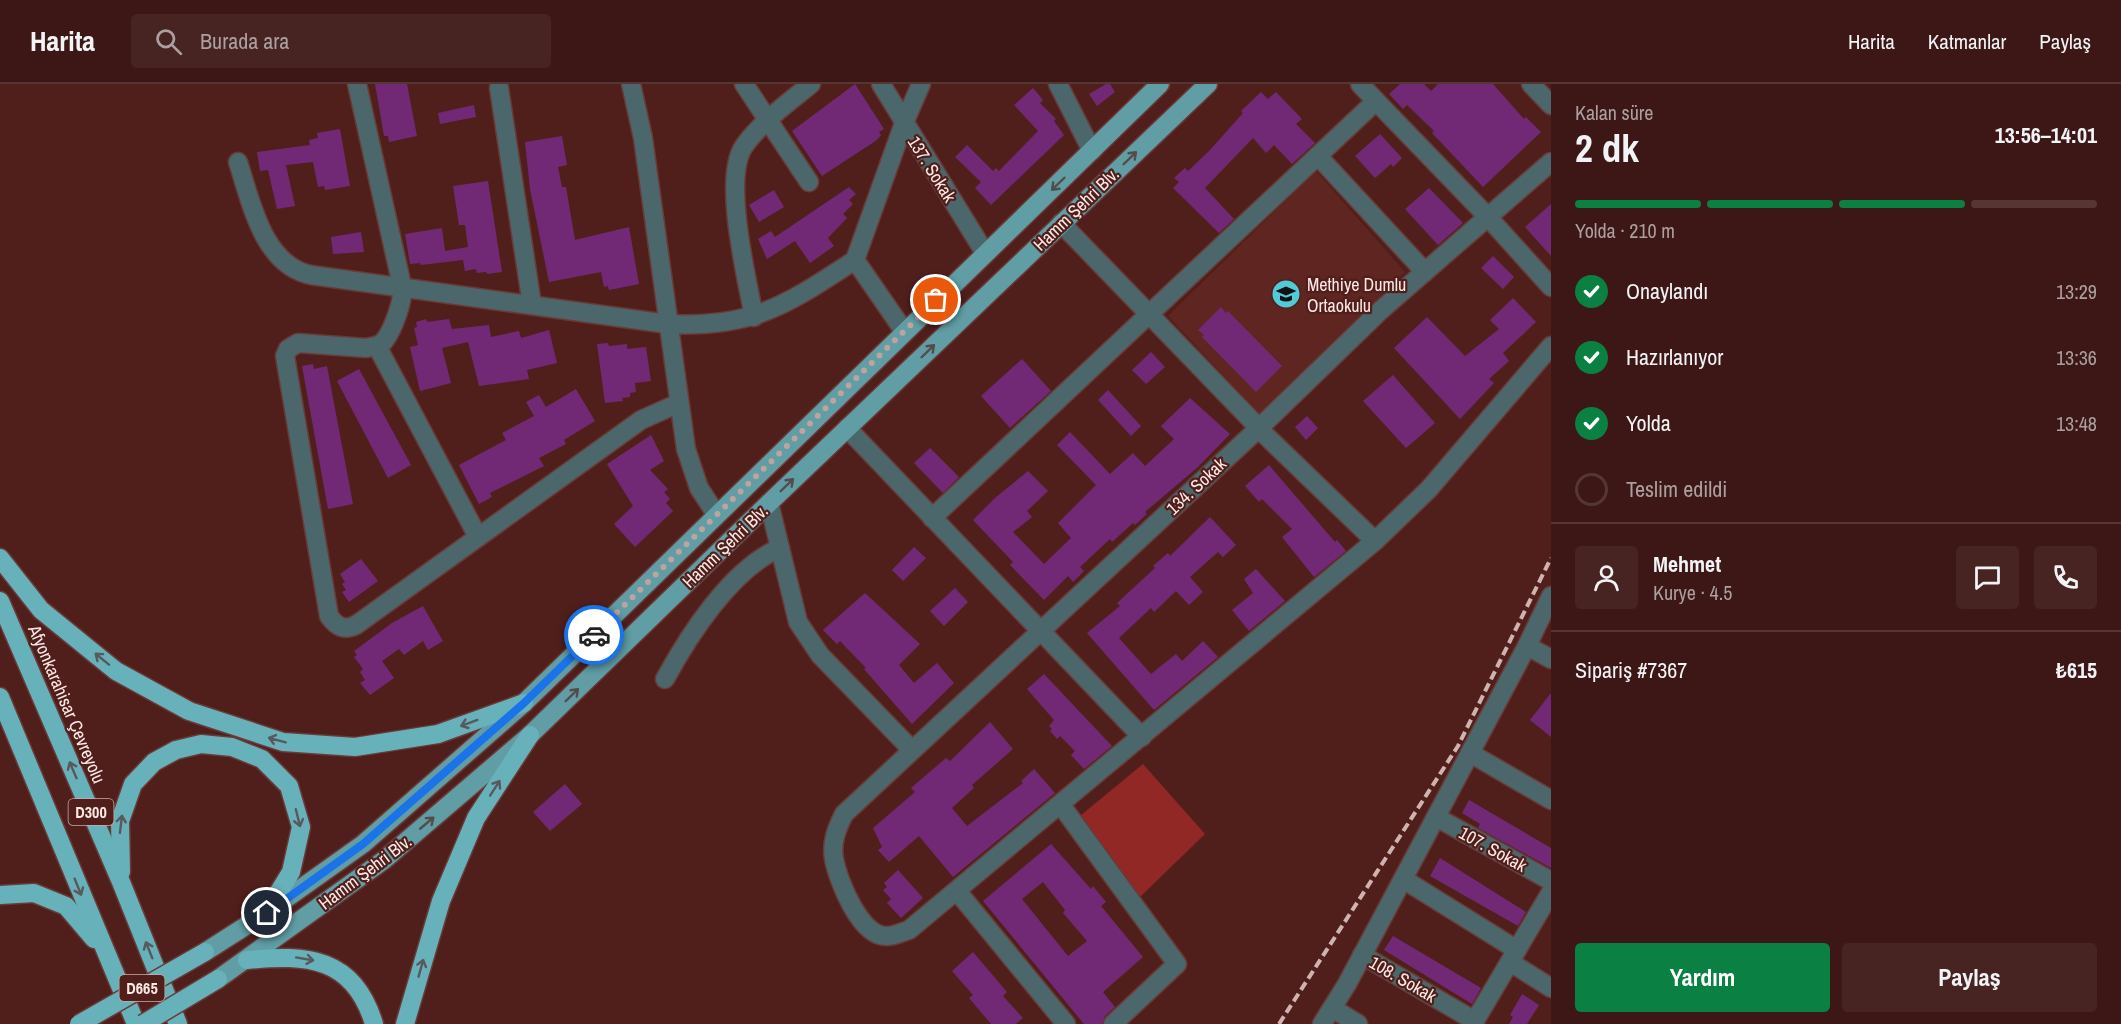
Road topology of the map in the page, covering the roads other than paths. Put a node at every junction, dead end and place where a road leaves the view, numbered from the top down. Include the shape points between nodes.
1 (357, 84) edge
2 (632, 84) edge
3 (744, 84) edge
4 (811, 84) edge
5 (881, 84) edge
6 (921, 84) edge
7 (1058, 84) edge
8 (1160, 84) edge
9 (1208, 84) edge
10 (1531, 84) edge
11 (499, 88) dead end
12 (1370, 90) edge
13 (1551, 105) edge
14 (767, 120) junction
15 (904, 123) junction
16 (1092, 151) junction
17 (1318, 156) junction
18 (237, 162) dead end
19 (1551, 162) edge
20 (809, 182) dead end
21 (1487, 216) junction
22 (1061, 223) junction
23 (985, 253) junction
24 (855, 260) junction
25 (1425, 272) junction
26 (402, 286) junction
27 (1551, 287) edge
28 (532, 305) junction
29 (1149, 315) junction
30 (754, 317) junction
31 (668, 324) junction
32 (903, 331) junction
33 (1551, 345) edge
34 (376, 346) junction
35 (679, 403) junction
36 (847, 428) junction
37 (1259, 428) junction
38 (769, 503) junction
39 (716, 514) junction
40 (932, 518) junction
41 (478, 537) junction
42 (1375, 541) junction
43 (780, 548) junction
44 (0, 558) edge
45 (1551, 596) edge
46 (0, 601) edge
47 (1040, 630) junction
48 (1527, 646) junction
49 (1551, 659) edge
50 (665, 679) dead end
51 (0, 697) edge
52 (524, 703) junction
53 (530, 735) junction
54 (1142, 737) junction
55 (912, 750) junction
56 (1470, 753) junction
57 (1551, 800) edge
58 (1060, 805) junction
59 (1436, 817) junction
60 (1403, 879) junction
61 (1551, 881) edge
62 (121, 882) junction
63 (957, 891) junction
64 (1551, 892) edge
65 (0, 895) edge
66 (267, 913) junction
67 (105, 952) junction
68 (205, 952) joint
69 (1362, 955) junction
70 (1514, 956) junction
71 (247, 960) junction
72 (218, 979) joint
73 (1551, 988) edge
74 (1332, 1008) junction
75 (1474, 1022) edge
76 (78, 1024) edge
77 (136, 1024) edge
78 (143, 1024) edge
79 (178, 1024) edge
80 (374, 1024) edge
81 (405, 1024) edge
82 (1066, 1024) edge
83 (1113, 1024) edge
84 (1322, 1024) edge
85 (1358, 1024) edge

1 - 26 street
2 - 31 street
3 - 14 street
4 - 14 street
5 - 15 street, 137. Sokak
6 - 15 street
7 - 16 street
8 - 16 main road, Hamm Şehri Blv.
22 -> 9 main road, Hamm Şehri Blv.
10 - 13 street
11 - 28 street
12 - 17 street
12 - 21 street
14 - 20 street
14 - 30 street via 743,148 736,170 735,194
15 - 23 street, 137. Sokak
15 - 24 street
16 -> 23 main road, Hamm Şehri Blv.
17 - 25 street
17 - 29 street
18 - 26 street via 255,213 286,266 311,275
19 - 21 street, 134. Sokak
21 - 25 street, 134. Sokak
21 - 27 street
22 - 29 street
36 -> 22 main road, Hamm Şehri Blv.
23 - 32 main road, Hamm Şehri Blv.
24 - 30 street via 787,304
24 - 32 street
25 - 37 street, 134. Sokak
26 - 28 street
26 - 34 street via 402,302 384,341
28 - 31 street
29 - 37 street
29 - 40 street
30 - 31 street via 701,326
31 - 35 street
32 - 39 main road, Hamm Şehri Blv.
33 - 42 street via 1429,489
34 - 41 street
34 - 41 street via 298,343 285,356 329,616 340,627 356,625
35 - 39 street via 690,463
35 - 41 street via 642,420
38 -> 36 main road, Hamm Şehri Blv.
36 - 40 street
37 - 42 street
37 - 47 street, 134. Sokak
38 - 43 street
53 -> 38 main road, Hamm Şehri Blv.
39 - 52 main road, Hamm Şehri Blv.
40 - 47 street
42 - 54 street
43 - 50 street via 754,562 722,596 683,645
43 - 55 street via 798,622 820,655
52 -> 44 highway via 438,734 356,747 284,742 189,711 116,671 41,610
45 - 48 street
62 -> 46 highway, Afyonkarahisar Çevreyolu / D300
47 - 54 street
47 - 55 street, 134. Sokak
48 - 49 street
48 - 56 street
51 -> 67 highway, D300
52 - 66 main road, Hamm Şehri Blv. via 363,844
71 -> 53 main road, Hamm Şehri Blv. via 384,860
81 -> 53 highway via 441,901 476,818
54 - 58 street
55 - 63 street, 134. Sokak via 844,814 835,832 834,858 841,884 856,916 885,937 909,930
56 - 57 street
56 - 59 street
58 - 63 street
58 - 83 street via 1177,964
59 - 60 street
59 - 61 street, 107. Sokak
60 - 69 street
60 - 70 street
62 -> 66 highway via 120,821 133,784 154,762 176,750 201,744 231,747 262,759 290,786 301,827 291,872
79 -> 62 highway, Afyonkarahisar Çevreyolu / D300
63 - 82 street
64 - 70 street
65 - 67 highway via 34,893 66,906
66 - 68 main road, Hamm Şehri Blv.
67 - 77 highway, D300
68 - 76 highway, D665, bridge
69 - 74 street
69 - 75 street, 108. Sokak
70 - 73 street
70 - 75 street
71 - 72 main road, Hamm Şehri Blv.
71 -> 80 highway via 287,956 332,966 368,1005
72 - 78 highway, D665, bridge
74 - 84 street
74 - 85 street

